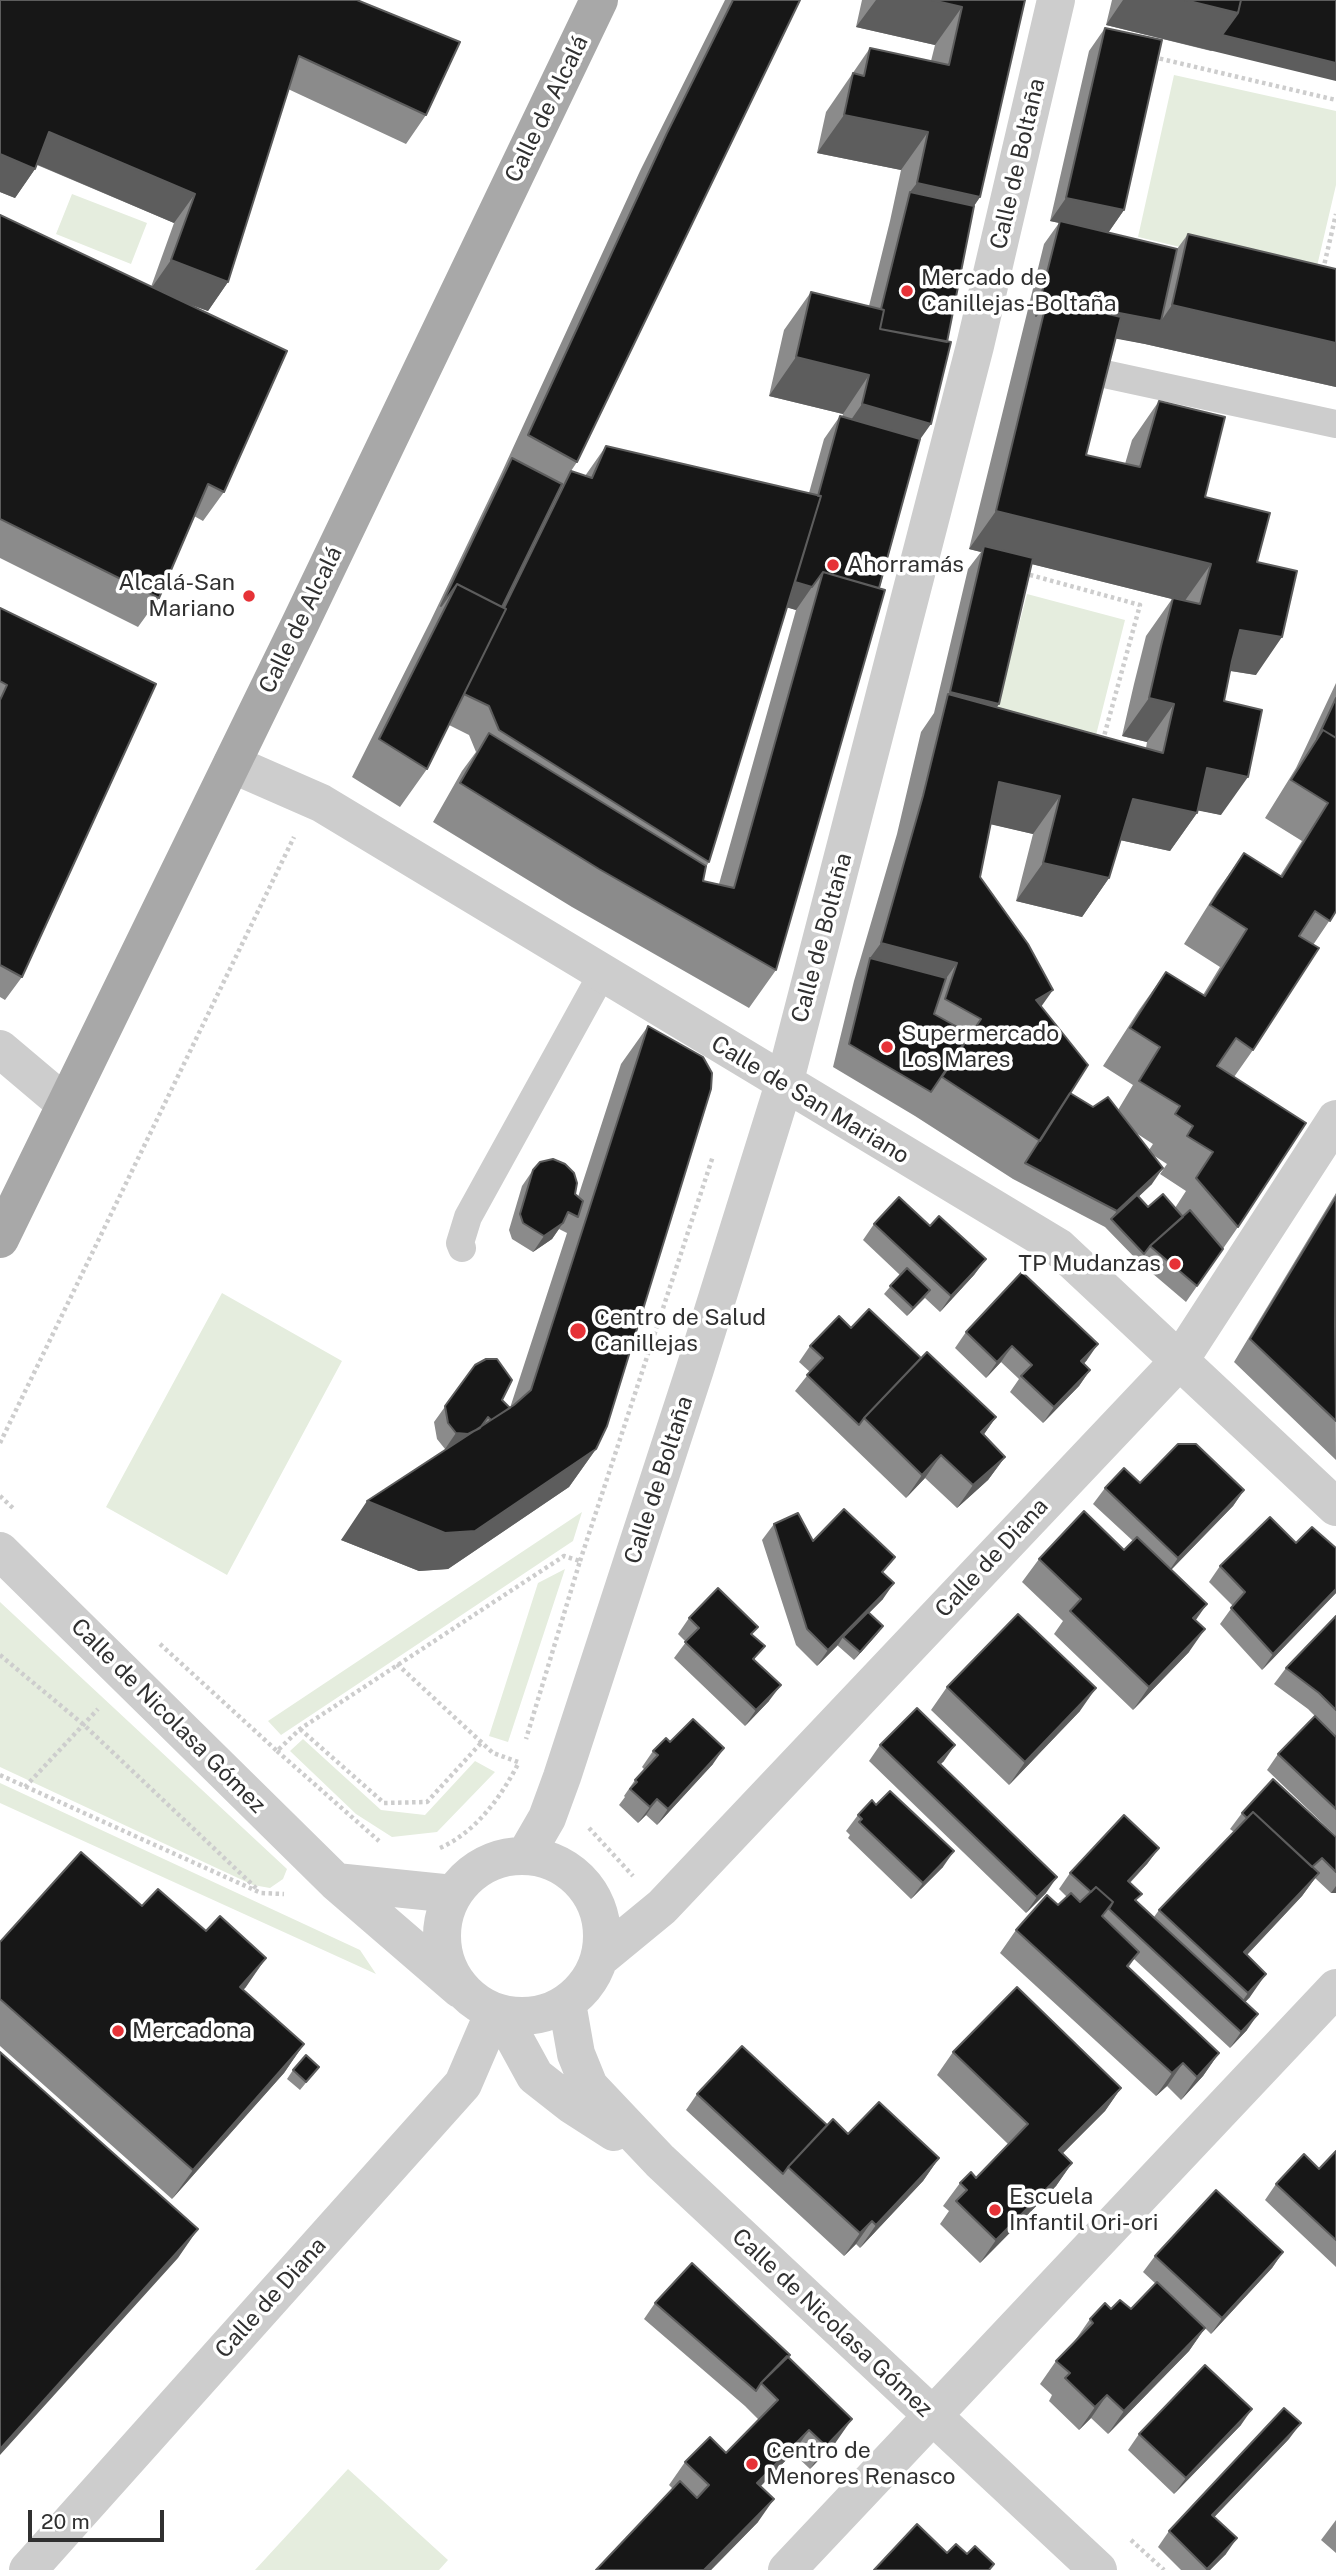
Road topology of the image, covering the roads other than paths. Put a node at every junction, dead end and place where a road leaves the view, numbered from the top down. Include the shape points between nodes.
1 (1056, 0) edge
2 (593, 1) edge
3 (1100, 373) edge
4 (1336, 424) edge
5 (232, 764) junction
6 (602, 974) junction
7 (0, 1049) edge
8 (784, 1084) junction
9 (64, 1103) junction
10 (1336, 1119) edge
11 (0, 1239) edge
12 (462, 1248) dead end
13 (1180, 1360) junction
14 (1336, 1507) edge
15 (0, 1551) edge
16 (525, 1856) junction
17 (336, 1882) junction
18 (453, 1894) junction
19 (600, 1958) junction
20 (460, 1989) junction
21 (1336, 1989) edge
22 (567, 2003) junction
23 (497, 2013) junction
24 (660, 2161) junction
25 (933, 2417) junction
26 (27, 2570) edge
27 (787, 2570) edge
28 (1098, 2570) edge

1 - 8 street, Calle de Boltaña via 975,346
2 - 5 main road, Calle de Alcalá
3 - 4 lane
5 - 6 street, Calle de San Mariano via 321,803
5 - 9 main road, Calle de Alcalá
6 - 8 street, Calle de San Mariano
6 - 12 lane via 468,1217
7 - 9 street
8 - 13 street, Calle de San Mariano via 1058,1247
8 - 16 street, Calle de Boltaña via 562,1777 547,1818
9 - 11 main road, Calle de Alcalá
10 - 13 street, Calle de Diana
13 - 14 street, Calle de San Mariano
13 - 19 street, Calle de Diana via 662,1907
15 - 17 street, Calle de Nicolasa Gómez
16 - 18 street via 484,1865
16 - 19 street via 564,1867 593,1897 603,1937
17 - 18 street via 404,1878
17 - 20 street, Calle de Nicolasa Gómez
18 - 20 street via 443,1918 442,1943 447,1967
19 - 22 street via 587,1983
20 - 23 street
21 - 25 street
22 - 23 street via 523,2017
22 - 24 street, Calle de Nicolasa Gómez via 576,2054 590,2086
23 - 24 street, Calle de Nicolasa Gómez via 535,2076
23 - 26 street, Calle de Diana via 463,2084
24 - 25 street, Calle de Nicolasa Gómez
25 - 27 street
25 - 28 street, Calle de Nicolasa Gómez

